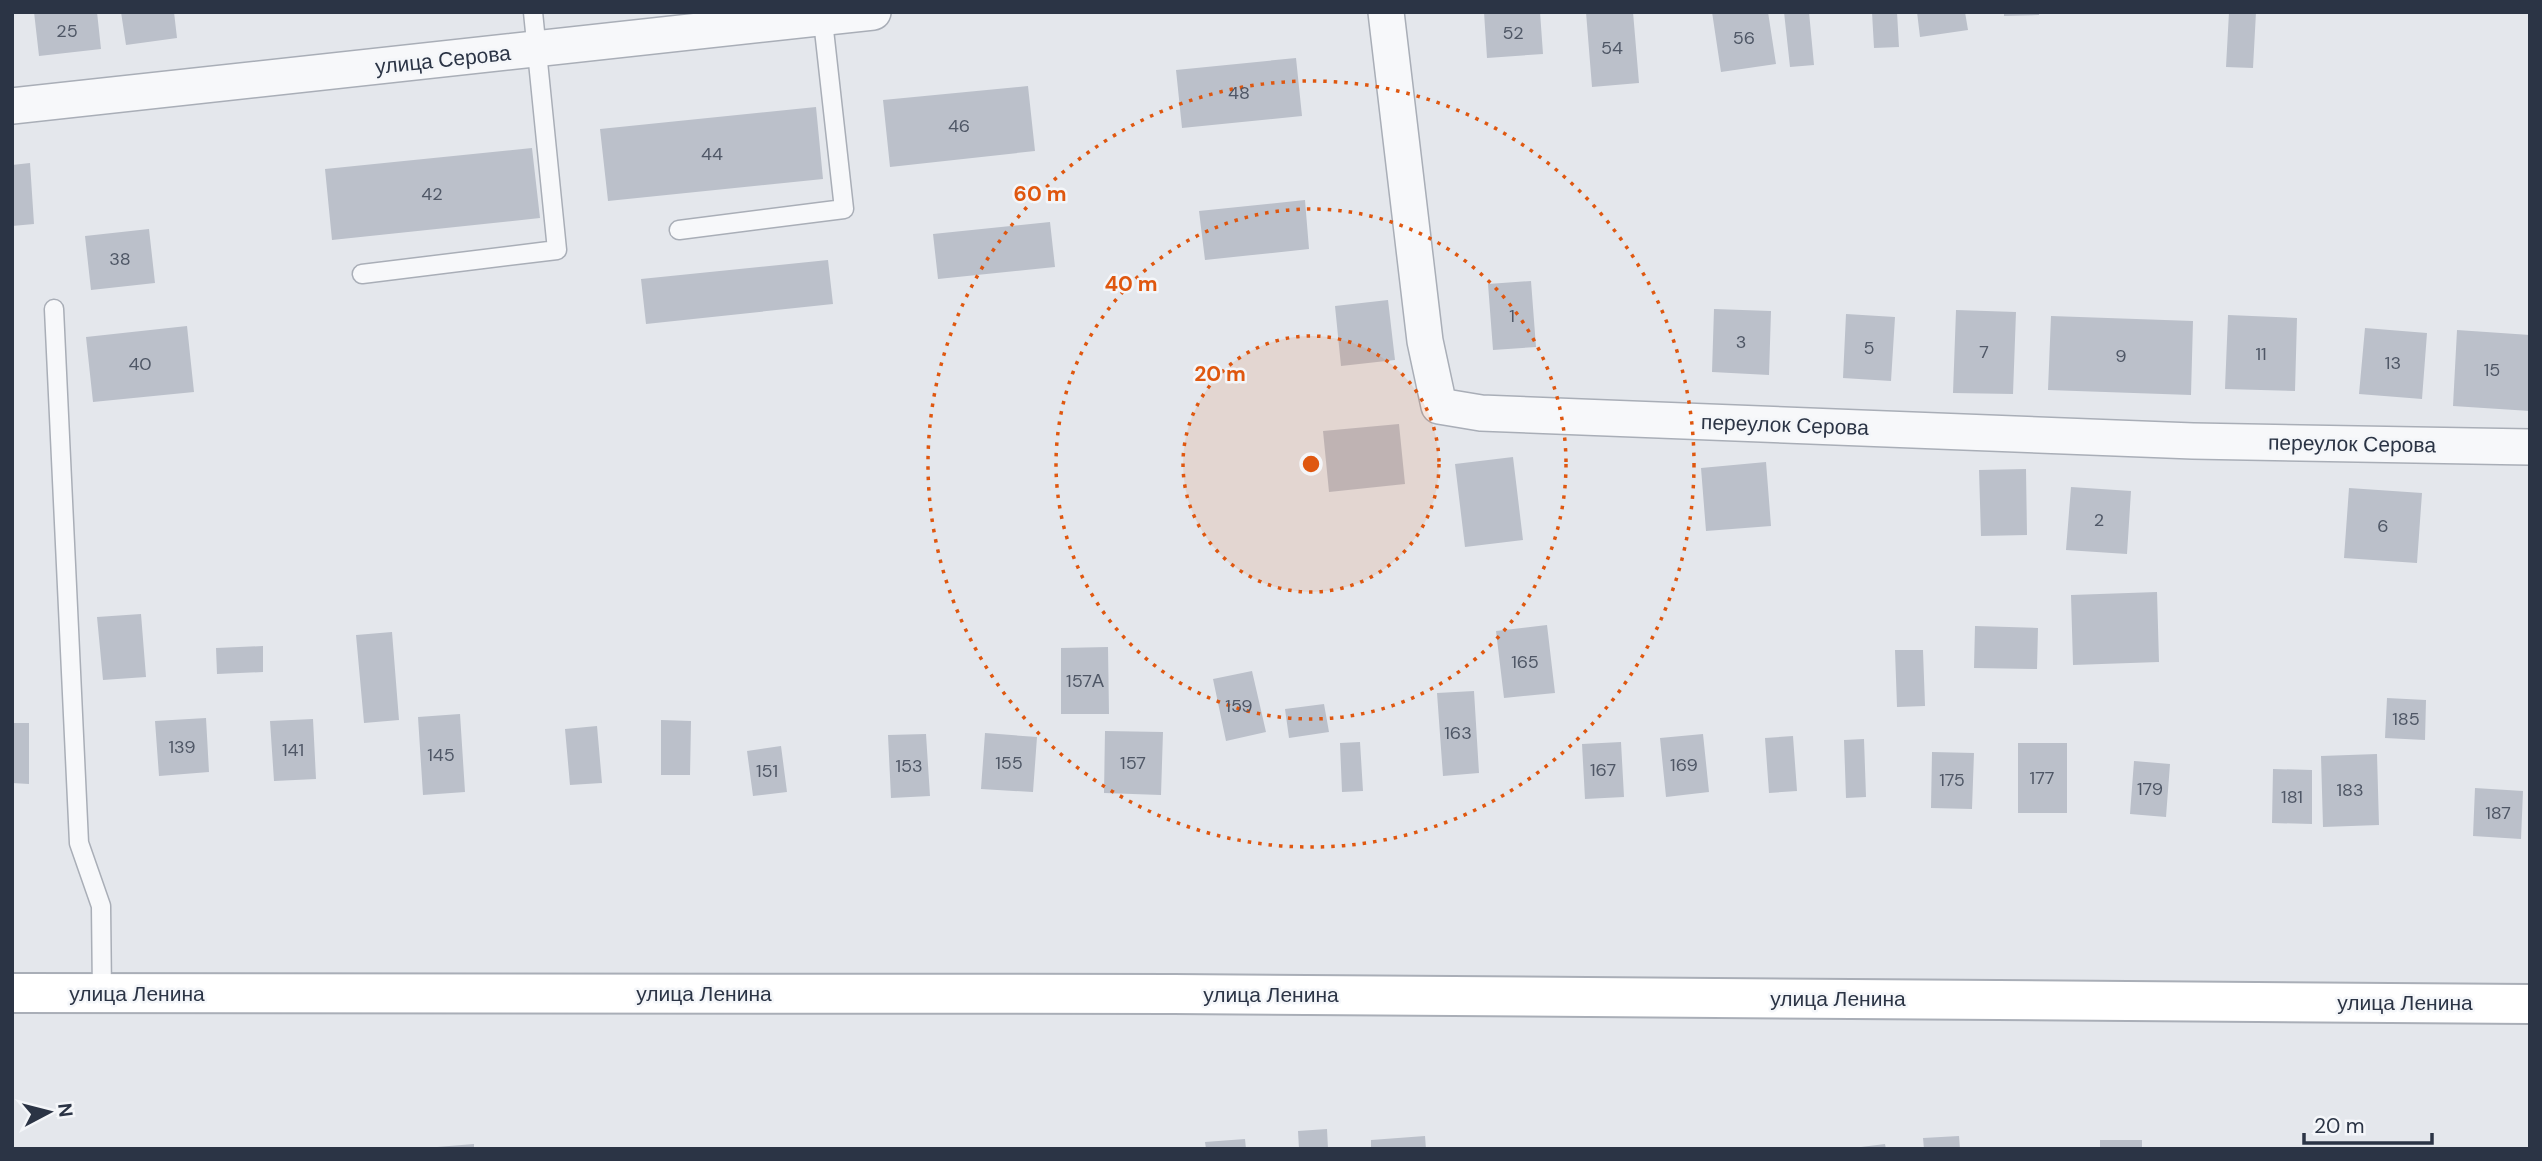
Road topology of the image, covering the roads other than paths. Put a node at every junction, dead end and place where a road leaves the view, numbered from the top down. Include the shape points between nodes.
1 (533, 12) edge
2 (873, 12) edge
3 (1386, 12) edge
4 (822, 15) edge
5 (537, 49) junction
6 (12, 106) edge
7 (679, 230) dead end
8 (362, 274) dead end
9 (54, 310) dead end
10 (2530, 447) edge
11 (12, 993) edge
12 (102, 994) junction
13 (2530, 1004) edge

1 - 5 lane
2 - 4 street, улица Серова
3 - 10 street, переулок Серова via 1425,341 1439,406 1481,414 2137,439
4 - 5 street, улица Серова
4 - 7 lane via 844,209
5 - 6 street, улица Серова
5 - 8 lane via 556,250
9 - 12 lane via 79,844 101,906
11 - 12 main road, улица Ленина
12 - 13 main road, улица Ленина via 1173,994

